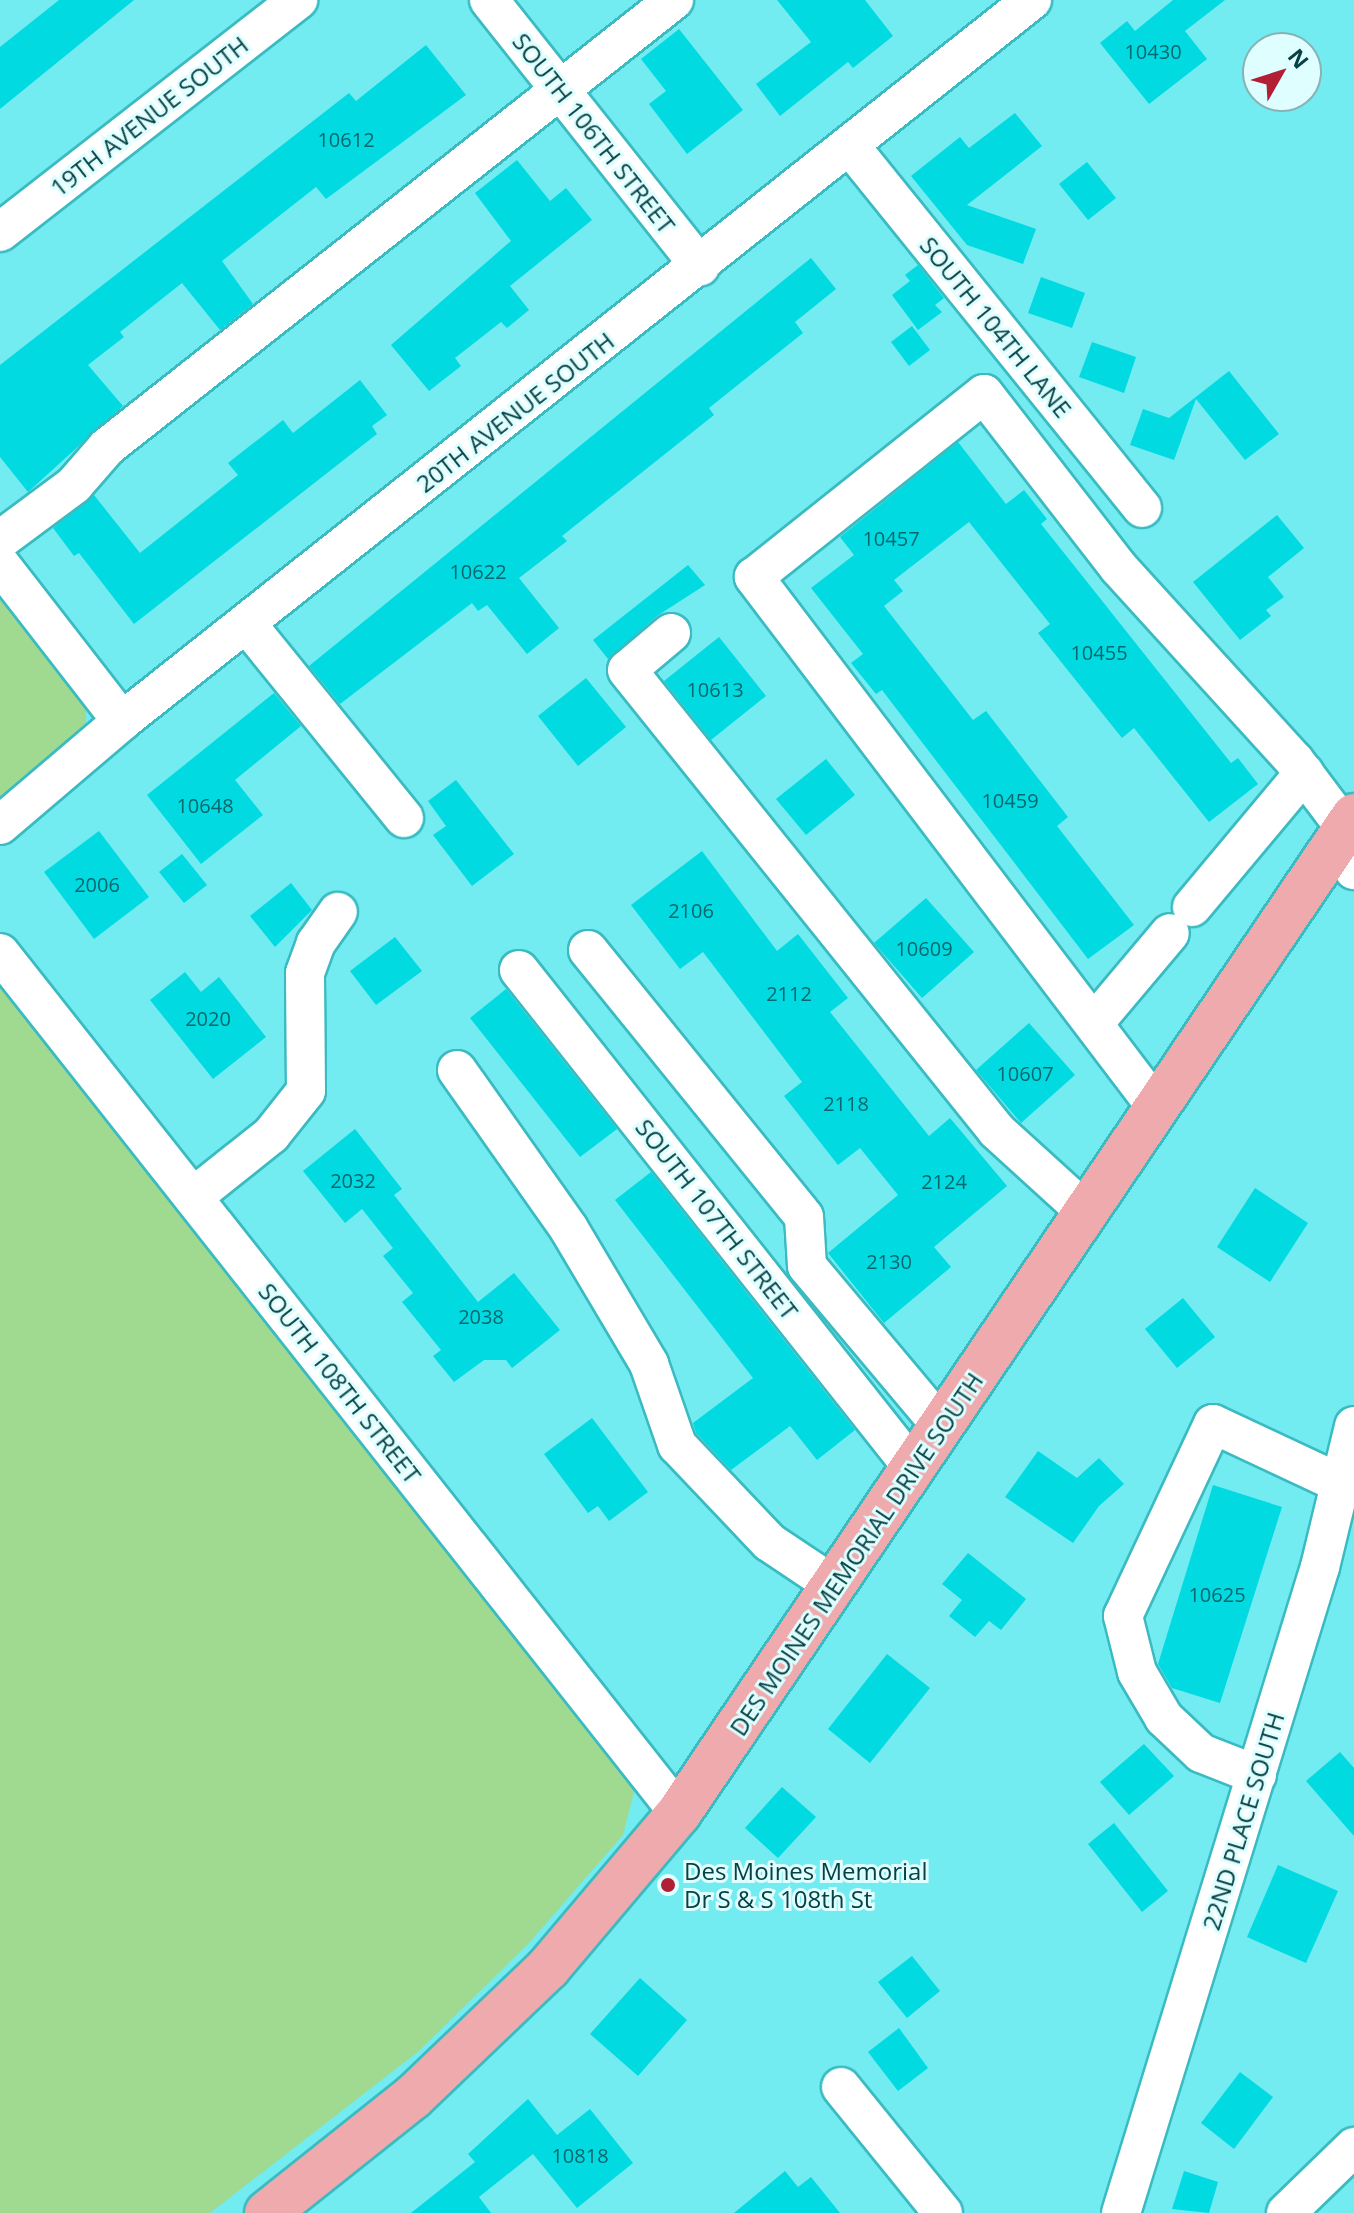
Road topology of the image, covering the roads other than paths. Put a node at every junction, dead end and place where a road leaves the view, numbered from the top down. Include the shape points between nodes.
1 (298, 0) edge
2 (489, 0) edge
3 (674, 0) edge
4 (1032, 0) edge
5 (561, 91) junction
6 (850, 146) junction
7 (0, 232) edge
8 (700, 266) junction
9 (1142, 508) dead end
10 (0, 540) edge
11 (0, 564) edge
12 (246, 623) junction
13 (671, 633) dead end
14 (122, 721) junction
15 (1304, 773) junction
16 (404, 818) dead end
17 (0, 825) edge
18 (1351, 838) edge
19 (338, 912) dead end
20 (588, 950) dead end
21 (0, 953) edge
22 (519, 970) dead end
23 (1095, 1022) junction
24 (457, 1070) dead end
25 (1157, 1108) junction
26 (193, 1197) junction
27 (1087, 1213) junction
28 (1354, 1426) edge
29 (942, 1427) junction
30 (914, 1469) junction
31 (1341, 1484) junction
32 (835, 1586) junction
33 (1257, 1775) junction
34 (679, 1813) junction
35 (841, 2087) dead end
36 (1354, 2147) edge
37 (267, 2213) edge
38 (943, 2213) edge
39 (1121, 2213) edge
40 (1286, 2213) edge

1 - 7 street, 19TH AVENUE SOUTH
2 - 5 street, SOUTH 106TH STREET
3 - 5 street
4 - 6 street, 20TH AVENUE SOUTH
5 - 8 street, SOUTH 106TH STREET
5 - 10 street via 107,447 74,485
6 - 8 street, 20TH AVENUE SOUTH
6 - 9 street, SOUTH 104TH LANE
8 - 12 street, 20TH AVENUE SOUTH
11 - 14 street
12 - 14 street, 20TH AVENUE SOUTH
12 - 16 street
13 - 27 street via 627,670 997,1131
14 - 17 street, 20TH AVENUE SOUTH
15 - 18 street
15 - 23 street
15 - 23 street via 1119,568 984,394 754,577
18 - 25 main road, DES MOINES MEMORIAL DRIVE SOUTH
19 - 26 street via 316,943 305,973 306,1091 271,1135
20 - 29 street via 804,1217 807,1266
21 - 26 street, SOUTH 108TH STREET
22 - 30 street, SOUTH 107TH STREET
23 - 25 street
24 - 32 street via 569,1229 649,1364 677,1445 769,1542
25 - 27 main road, DES MOINES MEMORIAL DRIVE SOUTH
26 - 34 street, SOUTH 108TH STREET
27 - 29 main road, DES MOINES MEMORIAL DRIVE SOUTH
28 - 31 street, 22ND PLACE SOUTH
29 - 30 main road, DES MOINES MEMORIAL DRIVE SOUTH
30 - 32 main road, DES MOINES MEMORIAL DRIVE SOUTH
31 - 33 street, 22ND PLACE SOUTH
31 - 33 street via 1213,1424 1123,1616 1137,1672 1164,1718 1201,1753
32 - 34 main road, DES MOINES MEMORIAL DRIVE SOUTH
33 - 39 street, 22ND PLACE SOUTH
34 - 37 main road, DES MOINES MEMORIAL DRIVE SOUTH via 548,1968 413,2097
35 - 38 street
36 - 40 street

